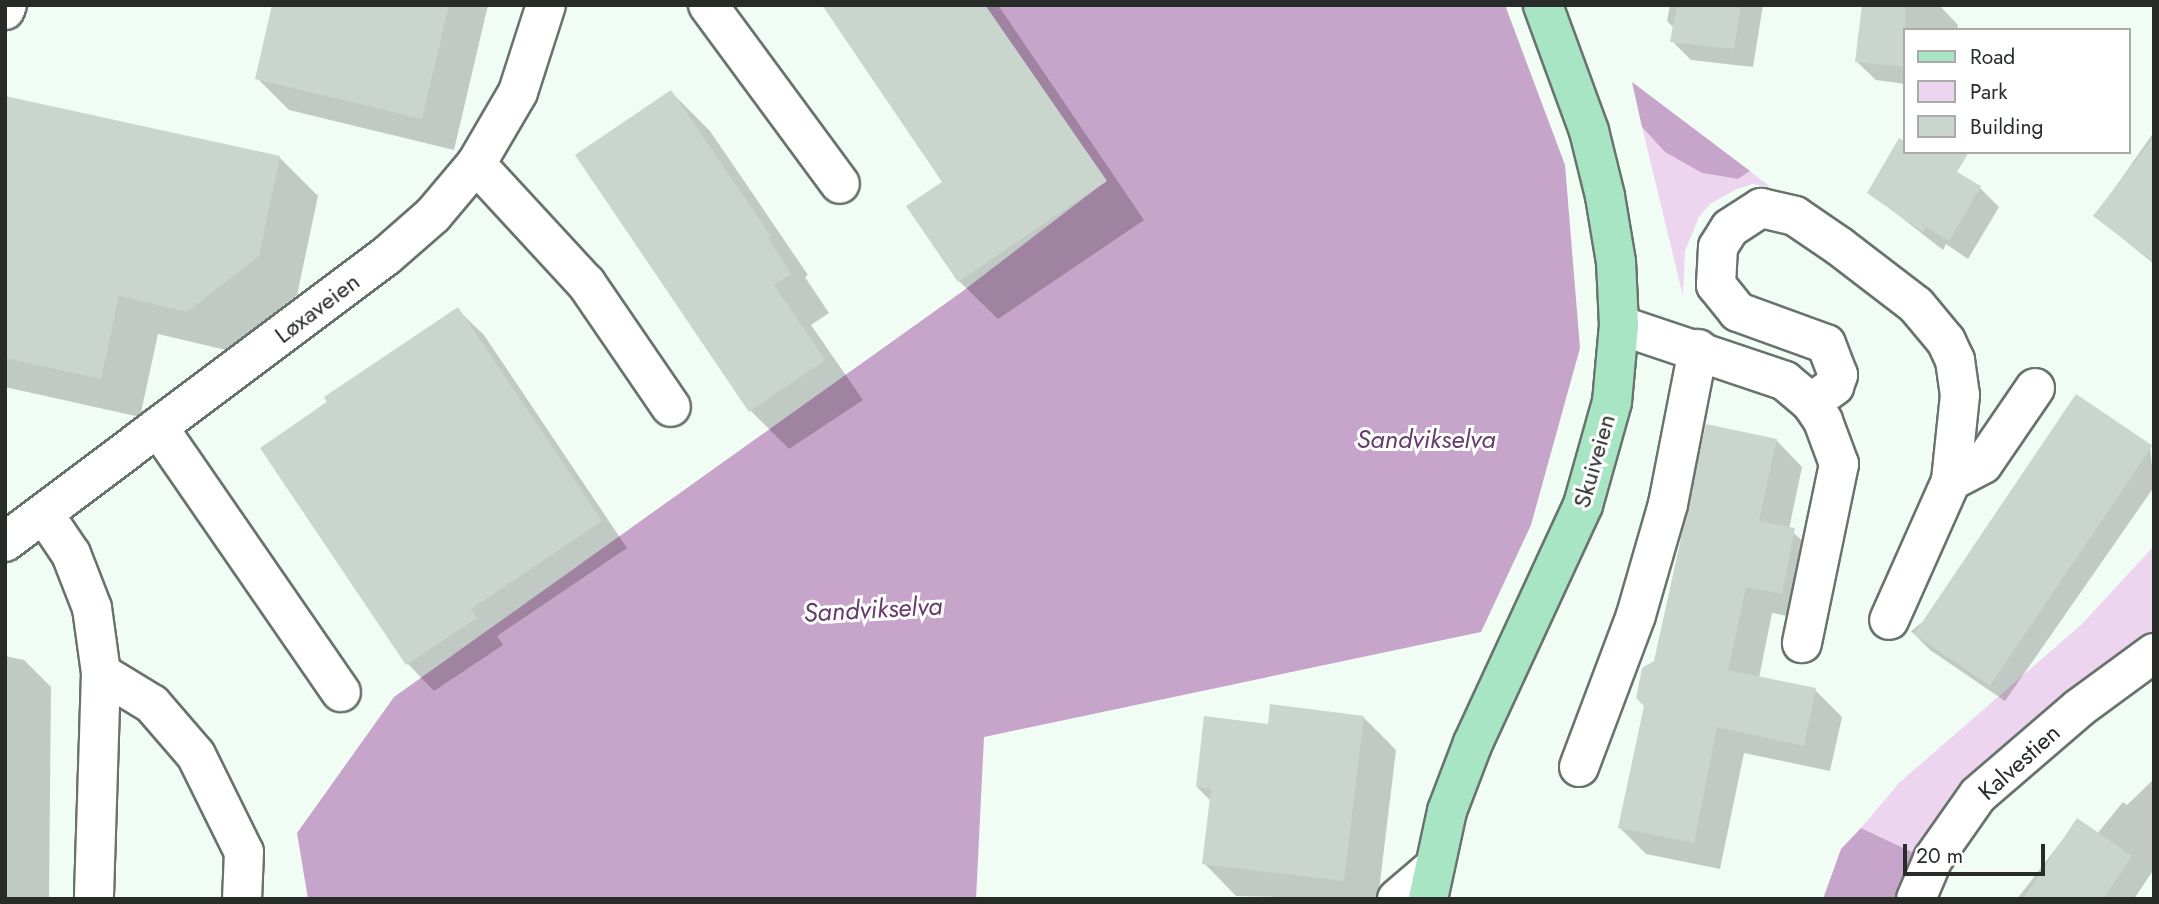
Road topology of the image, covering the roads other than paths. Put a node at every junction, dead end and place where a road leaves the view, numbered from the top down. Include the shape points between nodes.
1 (547, 5) edge
2 (708, 5) edge
3 (1543, 5) edge
4 (476, 164) junction
5 (839, 184) dead end
6 (1619, 325) junction
7 (1698, 349) junction
8 (2035, 388) dead end
9 (1811, 403) junction
10 (671, 407) dead end
11 (158, 428) junction
12 (1951, 481) junction
13 (44, 514) junction
14 (5, 542) edge
15 (1889, 620) dead end
16 (1802, 642) dead end
17 (2154, 653) edge
18 (101, 673) junction
19 (341, 692) dead end
20 (1579, 768) dead end
21 (1429, 885) edge
22 (94, 899) edge
23 (242, 899) edge
24 (1397, 899) edge
25 (1916, 899) edge

1 - 4 street, Løxaveien via 517,92
2 - 5 street
3 - 6 main road, Skuiveien via 1589,131 1605,196 1616,262
4 - 10 street via 586,283
4 - 11 street, Løxaveien via 433,215 385,257
6 - 7 street
6 - 21 main road, Skuiveien via 1612,402 1584,505 1473,743
7 - 9 street via 1785,381
7 - 20 street via 1668,503 1636,615
8 - 12 street via 1983,464
9 - 12 street via 1834,386 1838,375 1826,344 1738,312 1716,285 1718,247 1730,228 1761,208 1795,216 1839,246 1916,305 1946,341 1960,379
9 - 16 street via 1839,464
11 - 13 street, Løxaveien
11 - 19 street
12 - 15 street
13 - 14 street, Løxaveien
13 - 18 street via 71,554 92,608
17 - 25 street, Kalvestien via 2079,708 1978,795 1933,859
18 - 22 street
18 - 23 street via 152,704 196,755 244,852
21 - 24 street

